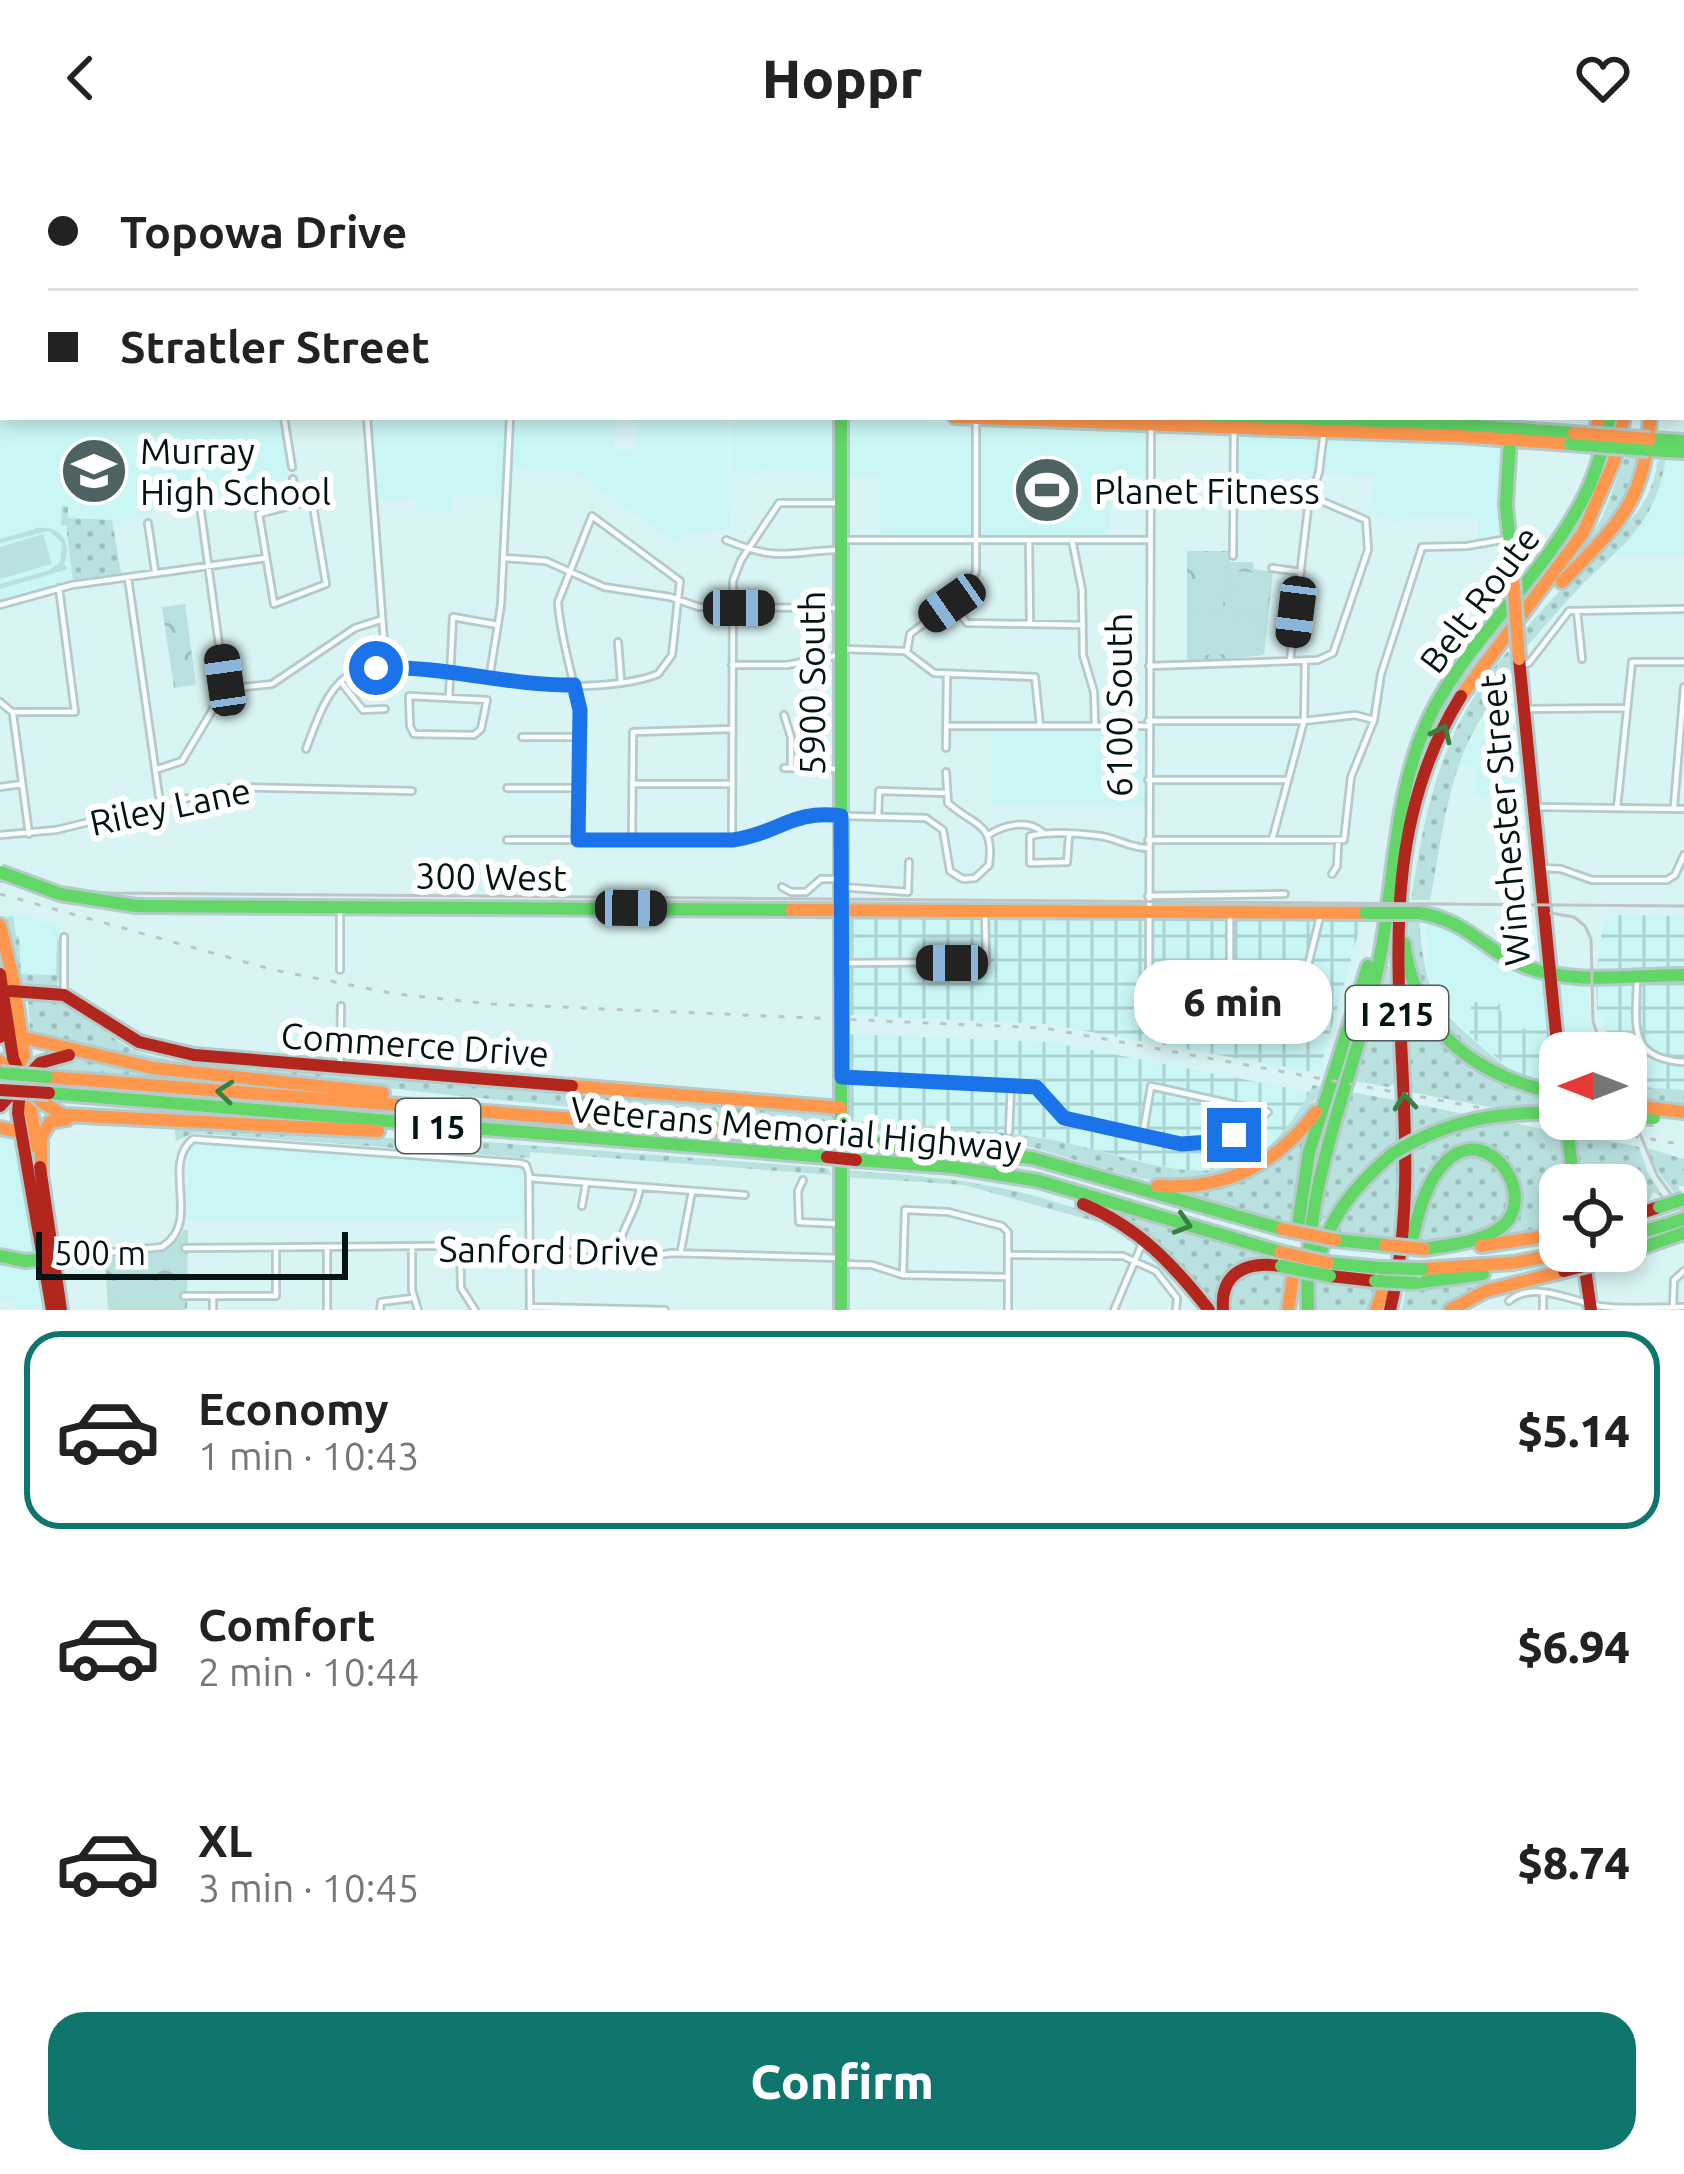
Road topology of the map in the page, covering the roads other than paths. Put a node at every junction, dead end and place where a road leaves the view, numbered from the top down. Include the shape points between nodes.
1 (284, 420) edge
2 (367, 420) edge
3 (509, 420) edge
4 (841, 420) edge
5 (976, 420) edge
6 (1108, 420) edge
7 (1231, 420) edge
8 (1525, 420) edge
9 (1599, 420) edge
10 (1609, 420) edge
11 (1623, 420) edge
12 (1650, 420) edge
13 (1152, 421) edge
14 (1324, 426) junction
15 (1234, 428) junction
16 (1511, 428) edge
17 (1572, 439) junction
18 (1684, 441) edge
19 (1649, 444) junction
20 (1684, 452) edge
21 (292, 467) dead end
22 (293, 479) dead end
23 (1312, 497) junction
24 (297, 503) junction
25 (842, 503) junction
26 (200, 505) dead end
27 (148, 523) dead end
28 (1509, 539) junction
29 (726, 540) dead end
30 (977, 540) junction
31 (1030, 540) junction
32 (1072, 540) junction
33 (1149, 540) junction
34 (842, 545) junction
35 (748, 549) junction
36 (1233, 556) dead end
37 (504, 557) junction
38 (267, 558) junction
39 (209, 566) junction
40 (1272, 568) dead end
41 (568, 570) junction
42 (1301, 572) junction
43 (155, 573) junction
44 (1533, 577) junction
45 (128, 578) junction
46 (59, 588) junction
47 (679, 600) junction
48 (1536, 602) junction
49 (952, 603) junction
50 (0, 605) edge
51 (732, 608) junction
52 (842, 608) junction
53 (1577, 609) junction
54 (1684, 609) edge
55 (382, 620) junction
56 (1030, 624) junction
57 (1083, 625) junction
58 (498, 626) junction
59 (618, 642) dead end
60 (842, 652) junction
61 (907, 652) junction
62 (1582, 659) dead end
63 (1290, 661) junction
64 (1305, 661) junction
65 (1519, 662) junction
66 (1684, 662) edge
67 (732, 665) junction
68 (1149, 666) junction
69 (386, 668) junction
70 (450, 673) junction
71 (946, 673) junction
72 (490, 676) junction
73 (621, 681) junction
74 (341, 682) junction
75 (574, 685) junction
76 (1684, 687) edge
77 (225, 688) junction
78 (448, 697) junction
79 (0, 702) edge
80 (1627, 708) junction
81 (385, 709) dead end
82 (1523, 709) junction
83 (12, 712) junction
84 (784, 715) dead end
85 (1374, 720) junction
86 (1304, 722) junction
87 (1148, 723) junction
88 (946, 726) junction
89 (1040, 726) junction
90 (1095, 726) junction
91 (732, 728) junction
92 (579, 736) junction
93 (522, 737) dead end
94 (1681, 747) edge
95 (946, 748) dead end
96 (306, 749) dead end
97 (842, 768) junction
98 (155, 770) junction
99 (946, 772) dead end
100 (1148, 780) junction
101 (1287, 780) junction
102 (22, 784) junction
103 (632, 784) junction
104 (732, 784) junction
105 (0, 787) edge
106 (507, 788) dead end
107 (579, 788) junction
108 (412, 791) dead end
109 (946, 793) junction
110 (159, 796) dead end
111 (1532, 807) junction
112 (1617, 808) junction
113 (1674, 808) junction
114 (1684, 808) edge
115 (841, 816) junction
116 (1398, 816) junction
117 (878, 817) junction
118 (1042, 832) junction
119 (29, 833) junction
120 (0, 835) edge
121 (988, 835) junction
122 (1069, 836) junction
123 (507, 840) dead end
124 (578, 840) junction
125 (632, 840) junction
126 (733, 840) junction
127 (1272, 840) junction
128 (1341, 841) junction
129 (1148, 844) junction
130 (1408, 854) junction
131 (1684, 855) edge
132 (909, 862) dead end
133 (1537, 868) junction
134 (0, 872) edge
135 (1332, 874) dead end
136 (841, 883) junction
137 (782, 886) dead end
138 (1285, 893) dead end
139 (1148, 896) junction
140 (340, 905) junction
141 (842, 910) junction
142 (985, 910) junction
143 (1230, 912) junction
144 (1148, 913) junction
145 (1321, 913) junction
146 (0, 925) edge
147 (64, 937) dead end
148 (842, 963) junction
149 (340, 970) dead end
150 (1547, 971) junction
151 (0, 974) edge
152 (1637, 974) junction
153 (1684, 975) edge
154 (6, 991) edge
155 (64, 995) junction
156 (341, 1006) dead end
157 (1298, 1009) dead end
158 (7, 1012) junction
159 (1555, 1032) edge
160 (21, 1036) junction
161 (0, 1037) edge
162 (1342, 1051) junction
163 (84, 1054) junction
164 (0, 1061) edge
165 (1684, 1062) edge
166 (19, 1065) junction
167 (340, 1068) junction
168 (0, 1073) edge
169 (842, 1077) junction
170 (21, 1081) junction
171 (1012, 1086) junction
172 (0, 1090) edge
173 (1539, 1090) edge
174 (23, 1104) junction
175 (0, 1106) edge
176 (841, 1108) junction
177 (468, 1109) junction
178 (1647, 1111) edge
179 (1539, 1114) edge
180 (1657, 1114) junction
181 (1647, 1115) edge
182 (1684, 1116) edge
183 (87, 1118) junction
184 (430, 1126) junction
185 (0, 1128) edge
186 (21, 1132) junction
187 (1009, 1132) dead end
188 (1143, 1133) junction
189 (1032, 1158) junction
190 (40, 1171) junction
191 (989, 1172) junction
192 (530, 1178) junction
193 (803, 1180) dead end
194 (586, 1183) junction
195 (640, 1187) junction
196 (692, 1191) junction
197 (745, 1195) dead end
198 (1684, 1199) edge
199 (582, 1206) dead end
200 (1647, 1211) edge
201 (1406, 1219) junction
202 (841, 1224) junction
203 (1681, 1227) edge
204 (1647, 1235) edge
205 (1539, 1237) edge
206 (1647, 1239) edge
207 (1144, 1240) junction
208 (460, 1245) junction
209 (530, 1245) junction
210 (327, 1247) junction
211 (184, 1248) dead end
212 (276, 1248) junction
213 (412, 1248) junction
214 (1424, 1249) junction
215 (681, 1252) junction
216 (1008, 1255) junction
217 (0, 1256) edge
218 (618, 1258) junction
219 (49, 1259) junction
220 (1280, 1259) junction
221 (841, 1261) junction
222 (1134, 1261) junction
223 (1539, 1262) edge
224 (1539, 1265) edge
225 (1539, 1271) edge
226 (1684, 1271) edge
227 (1583, 1272) edge
228 (1377, 1274) junction
229 (903, 1275) junction
230 (1008, 1276) junction
231 (1543, 1295) junction
232 (184, 1297) dead end
233 (213, 1297) junction
234 (413, 1298) junction
235 (1509, 1301) dead end
236 (1590, 1306) edge
237 (1673, 1306) junction
238 (1684, 1306) edge
239 (530, 1308) edge
240 (581, 1309) edge
241 (631, 1309) edge
242 (57, 1310) edge
243 (213, 1310) edge
244 (327, 1310) edge
245 (380, 1310) edge
246 (418, 1310) edge
247 (475, 1310) edge
248 (665, 1310) edge
249 (841, 1310) edge
250 (1008, 1310) edge
251 (1114, 1310) edge
252 (1176, 1310) edge
253 (1198, 1310) edge
254 (1209, 1310) edge
255 (1223, 1310) edge
256 (1288, 1310) edge
257 (1310, 1310) edge
258 (1376, 1310) edge
259 (1395, 1310) edge
260 (1450, 1310) edge
261 (1543, 1310) edge

1 - 21 street
2 - 55 street
3 - 37 street
4 - 25 main road, 5900 South
5 - 30 street
6 - 13 main road
7 - 14 main road
8 - 17 main road
9 - 44 main road via 1581,489
10 - 44 main road, Belt Route / I 215 via 1588,492
11 - 48 main road, Belt Route / I 215 via 1596,510
12 - 19 main road
13 - 15 main road
13 - 33 street, 6100 South
14 - 15 main road
14 - 16 main road
14 - 23 street
15 - 36 street
16 - 17 main road
16 - 28 main road, Winchester Street
17 - 19 main road, bridge
18 - 19 main road
19 - 20 main road
19 - 48 main road via 1630,511
22 - 24 street
23 - 42 street
23 - 64 street via 1366,520 1370,539 1336,648
24 - 38 street via 260,514
24 - 38 street via 312,500 326,584 274,604
25 - 34 main road, 5900 South
25 - 35 street via 779,503
26 - 39 street
27 - 43 street
28 - 65 main road, Winchester Street, bridge
28 - 85 street via 1422,547
29 - 35 street
30 - 31 street
30 - 34 street
30 - 49 street via 974,577
31 - 32 street
31 - 56 street
32 - 33 street
32 - 57 street
33 - 68 street, 6100 South
34 - 35 street via 768,555
34 - 52 main road, 5900 South
35 - 51 street via 735,573
37 - 41 street
37 - 58 street
38 - 39 street
39 - 43 street
39 - 77 street
40 - 42 street
41 - 47 street via 604,587
41 - 47 street via 592,516 679,579
41 - 75 street via 558,608
42 - 63 street
43 - 45 street
44 - 116 main road, Belt Route / I 215 via 1432,711
45 - 46 street
45 - 98 street
46 - 50 street
46 - 83 street via 75,712
47 - 51 street
47 - 73 street via 669,662 650,677
130 -> 48 main road, Belt Route / I 215 via 1445,724
49 - 56 street via 964,622
49 - 61 street via 910,634
51 - 52 street
51 - 67 street
52 - 60 main road, 5900 South
53 - 54 street
53 - 62 street
53 - 65 street via 1529,663
55 - 69 street
55 - 77 street via 355,628 272,684
56 - 57 street
57 - 90 street
58 - 70 street via 452,617
58 - 72 street
59 - 73 street
60 - 61 street
60 - 67 street
60 - 97 main road, 5900 South
61 - 71 street
63 - 64 street
63 - 68 street
64 - 86 street
65 - 82 main road, Winchester Street
66 - 80 street via 1633,662
67 - 91 street
68 - 87 street, 6100 South
69 - 70 street
69 - 74 street
70 - 72 street
70 - 78 street
71 - 88 street
71 - 89 street via 1036,676
72 - 75 street
73 - 75 street
74 - 81 street via 363,710
74 - 96 street
75 - 92 street
76 - 94 street
77 - 98 street via 182,761
78 - 78 street via 409,696 414,734 477,734 487,700
79 - 83 street
80 - 82 street
80 - 112 street
82 - 111 main road, Winchester Street
83 - 102 street
84 - 97 street via 788,768
85 - 86 street
85 - 128 street via 1351,777
86 - 87 street
86 - 101 street
87 - 90 street
87 - 100 street, 6100 South
88 - 89 street
88 - 95 street
89 - 90 street
91 - 103 street via 635,730
91 - 104 street
92 - 93 street
92 - 107 street
94 - 113 street
97 - 115 main road, 5900 South
98 - 110 street
99 - 109 street
100 - 101 street
100 - 129 street, 6100 South
101 - 127 street
102 - 105 street
102 - 119 street
103 - 104 street
103 - 125 street
104 - 126 street
106 - 107 street
107 - 124 street
108 - 119 street, Riley Lane via 234,787
109 - 117 street via 879,791
109 - 121 street via 952,808
111 - 112 street
111 - 133 main road, Winchester Street
112 - 113 street
113 - 114 street
115 - 117 street
115 - 126 street via 800,815
115 - 136 main road, 5900 South
116 - 162 main road via 1372,954
116 - 257 main road, Belt Route / I 215 via 1377,974 1314,1182
117 - 121 street via 935,821 945,833 947,865 963,879 987,869
118 - 121 street via 1010,826
118 - 122 street
118 - 122 street via 1030,836 1030,863 1067,862
119 - 120 street, Riley Lane
122 - 129 street
123 - 124 street
124 - 125 street
125 - 126 street
127 - 128 street
127 - 129 street
128 - 135 street
129 - 139 street, 6100 South
130 - 173 main road via 1404,953 1427,1014 1467,1059
201 -> 130 main road, Belt Route / I 215 via 1395,951
131 - 133 street via 1667,880 1592,880
132 - 136 street via 908,892
133 - 150 main road, Winchester Street
134 - 140 main road, 300 West, bridge via 75,897 136,906
136 - 137 street via 821,879 806,892
136 - 141 main road, 5900 South
138 - 139 street
139 - 144 street, 6100 South
140 - 141 main road, 300 West
140 - 149 street
141 - 142 main road, 300 West
141 - 148 main road, 5900 South
142 - 144 main road, 300 West
142 - 148 street via 986,962
143 - 144 main road, 300 West
143 - 144 street, 6100 South via 1230,993 1149,993
143 - 145 main road, 300 West
145 - 150 main road, 300 West, bridge via 1457,921 1511,960
145 - 157 street
146 - 154 main road
147 - 155 street
148 - 169 main road, 5900 South
150 - 152 main road
150 - 159 main road, Winchester Street
151 - 154 main road
152 - 153 main road
152 - 165 street via 1637,1033 1652,1055
154 - 155 main road, Commerce Drive
154 - 158 main road
154 - 160 main road
155 - 167 main road, Commerce Drive via 159,1048
156 - 167 street
158 - 161 main road
158 - 166 main road
160 - 163 main road
160 - 166 main road
162 - 189 main road via 1304,1129 1271,1161 1237,1178 1174,1188
162 - 256 main road via 1303,1174
163 - 170 main road via 51,1057
163 - 177 main road
164 - 170 main road
166 - 170 main road
167 - 176 main road, Commerce Drive
177 -> 168 main road, Veterans Memorial Highway / I 15, bridge
169 - 171 street
169 - 176 main road, 5900 South
170 - 174 main road
170 - 175 main road
170 - 183 main road via 52,1110
171 - 187 street
171 - 188 street via 1040,1088 1064,1118
172 - 184 main road, Veterans Memorial Highway / I 15, bridge
174 - 186 main road
174 - 190 main road via 31,1111
176 - 202 main road, 5900 South
177 - 189 main road, Veterans Memorial Highway / I 15, bridge
178 - 180 main road, bridge
179 - 257 main road, bridge via 1466,1119 1392,1154 1349,1191 1325,1232
180 - 181 main road, bridge
180 - 182 main road
183 - 184 main road via 412,1132
183 - 190 main road via 50,1122
184 - 191 main road, Veterans Memorial Highway / I 15, bridge
185 - 186 main road
186 - 219 main road
188 - 188 street via 1210,1142 1268,1112 1151,1086
189 - 214 main road, Veterans Memorial Highway / I 15, bridge via 1282,1229
190 - 219 main road
191 - 207 main road via 1090,1206
191 -> 220 main road, Veterans Memorial Highway / I 15
192 - 194 street
192 - 209 street
192 - 219 street via 526,1166 512,1162 197,1138 182,1152 181,1225 172,1240
193 - 202 street via 799,1222
194 - 195 street
194 - 199 street
195 - 196 street
195 - 218 street
196 - 197 street
196 - 215 street
198 - 200 main road, bridge
201 - 258 main road
201 - 259 main road, Belt Route / I 215
202 - 221 main road, 5900 South
203 - 204 main road
203 - 206 main road
205 - 214 main road, Veterans Memorial Highway / I 15
207 - 222 street
207 - 253 main road
207 - 254 main road
208 - 209 street, Sanford Drive
208 - 213 street, Sanford Drive
208 - 247 street via 461,1288
209 - 218 street, Sanford Drive
209 - 239 street
210 - 212 street, Sanford Drive
210 - 213 street, Sanford Drive
210 - 244 street
211 - 212 street, Sanford Drive
212 - 233 street via 276,1296
213 - 234 street
214 - 259 main road via 1504,1228 1516,1194 1506,1167 1467,1151 1432,1170
215 - 218 street, Sanford Drive
215 - 221 street, Sanford Drive
216 - 222 street
216 - 229 street via 1007,1228 905,1210
216 - 230 street
217 - 219 main road
219 - 242 main road
220 - 228 main road, Veterans Memorial Highway / I 15, bridge
220 - 255 main road via 1237,1270 1222,1292
221 - 229 street, Sanford Drive
221 - 249 main road, 5900 South
222 - 251 street
222 - 252 street via 1161,1276
223 - 228 main road, Veterans Memorial Highway / I 15, bridge
224 - 228 main road, bridge via 1414,1283
225 - 260 main road
226 - 237 street via 1675,1278
227 - 236 main road
229 - 230 street, Sanford Drive
230 - 250 street
231 - 235 street
231 - 236 street
231 - 261 street
232 - 233 street
233 - 243 street
234 - 245 street via 381,1302
234 - 246 street
236 - 237 street
237 - 238 street
239 - 240 street
240 - 241 street
241 - 248 street

